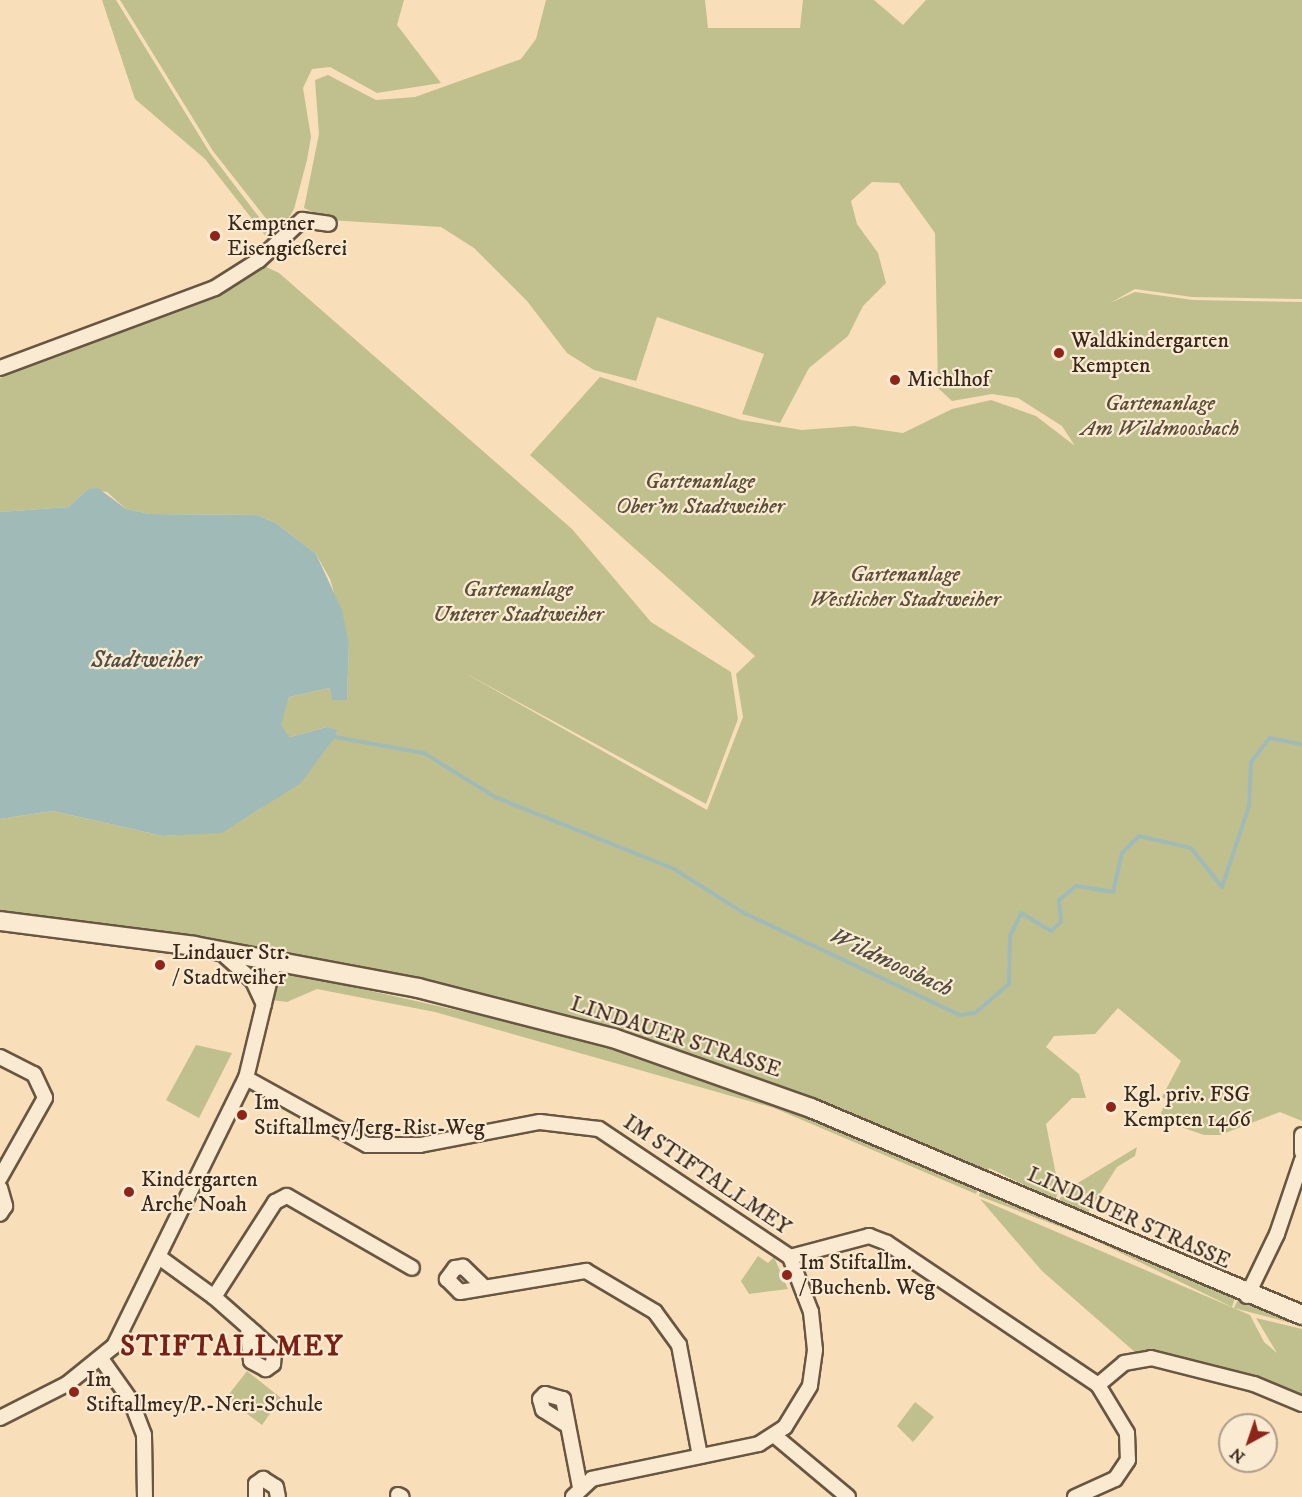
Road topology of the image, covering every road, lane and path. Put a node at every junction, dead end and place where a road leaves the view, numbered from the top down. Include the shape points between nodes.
1 (329, 224) dead end
2 (0, 368) edge
3 (0, 921) edge
4 (221, 952) junction
5 (274, 962) junction
6 (264, 1007) junction
7 (0, 1057) edge
8 (246, 1078) junction
9 (1302, 1136) edge
10 (1302, 1152) edge
11 (1302, 1160) edge
12 (0, 1178) edge
13 (0, 1188) edge
14 (0, 1214) edge
15 (159, 1257) junction
16 (790, 1257) junction
17 (411, 1268) dead end
18 (483, 1286) dead end
19 (1247, 1296) junction
20 (214, 1297) junction
21 (1302, 1315) edge
22 (248, 1327) dead end
23 (102, 1360) junction
24 (1098, 1385) junction
25 (1302, 1404) edge
26 (0, 1418) edge
27 (567, 1425) dead end
28 (775, 1436) junction
29 (700, 1456) junction
30 (577, 1492) edge
31 (145, 1497) edge
32 (256, 1497) edge
33 (278, 1497) edge
34 (848, 1497) edge
35 (1075, 1497) edge

1 - 2 street via 302,220 259,260 215,288
3 - 4 main road, LINDAUER STRASSE
4 - 5 main road, LINDAUER STRASSE
4 - 6 street via 253,981
5 - 6 street
5 - 19 main road, LINDAUER STRASSE via 418,988 697,1065 982,1178
6 - 8 street
7 - 12 street via 34,1074 45,1098
8 - 15 street
8 - 16 street, IM STIFTALLMEY via 367,1145 420,1145 540,1122 599,1129
9 - 10 street
11 - 19 street via 1277,1234
13 - 14 street via 4,1206
15 - 20 street
15 - 23 street
16 - 24 street via 869,1236 887,1243
16 - 28 street, IM STIFTALLMEY via 811,1312 815,1350 810,1386
17 - 20 street via 287,1196 274,1203
18 - 29 street via 586,1270 655,1312 679,1345
19 - 21 main road, LINDAUER STRASSE
20 - 22 street
23 - 26 street
23 - 31 street via 131,1401 144,1435
24 - 25 street via 1136,1357 1254,1384
24 - 35 street via 1127,1433 1128,1460 1115,1479
27 - 30 street
28 - 29 street
28 - 34 street
29 - 30 street via 604,1476
32 - 33 street via 256,1484 262,1479 276,1487

